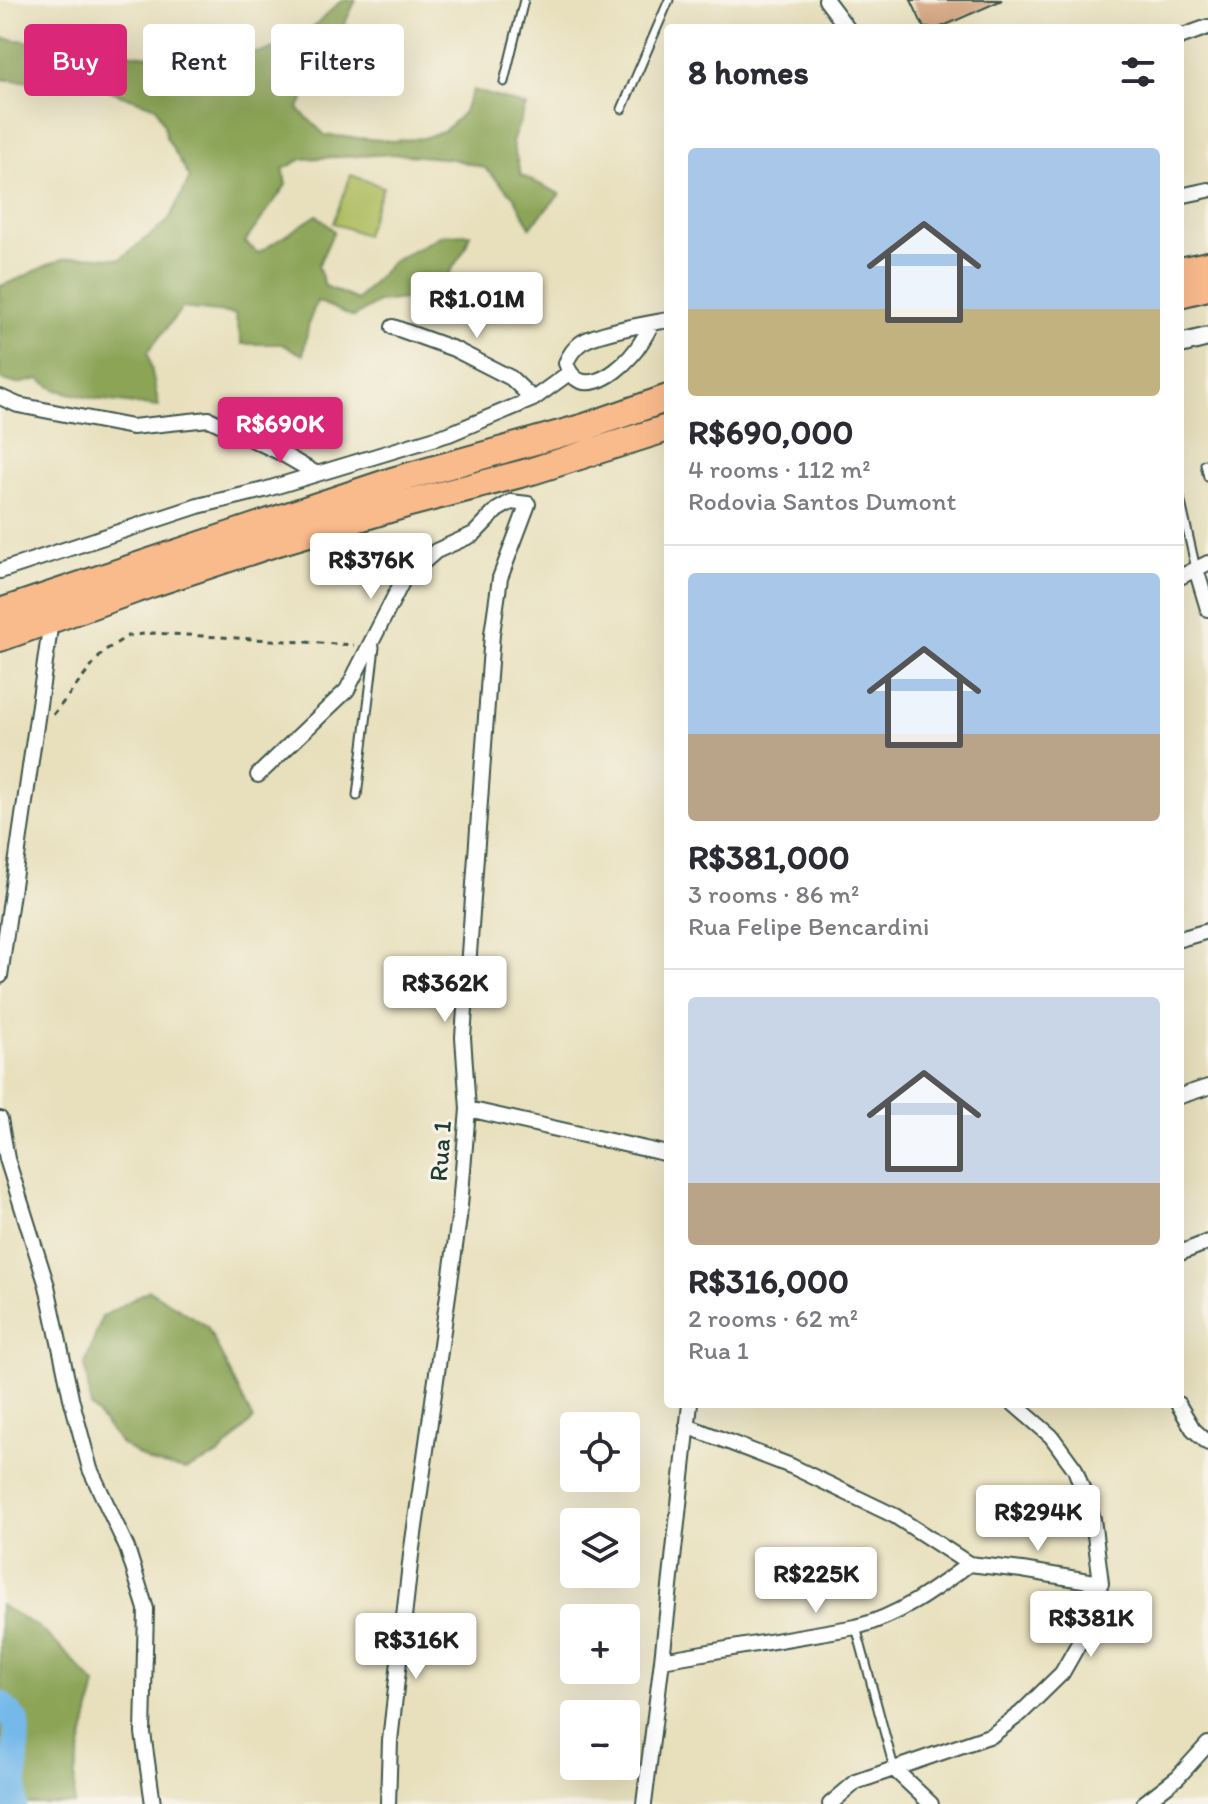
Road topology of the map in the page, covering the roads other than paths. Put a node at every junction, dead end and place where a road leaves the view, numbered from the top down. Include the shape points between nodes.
1 (524, 0) edge
2 (669, 0) edge
3 (826, 0) edge
4 (844, 24) edge
5 (1208, 27) edge
6 (1184, 36) edge
7 (504, 82) dead end
8 (622, 109) dead end
9 (1208, 190) edge
10 (1184, 195) edge
11 (1208, 265) edge
12 (1184, 270) edge
13 (1208, 287) edge
14 (1184, 293) edge
15 (664, 321) edge
16 (652, 323) junction
17 (393, 327) dead end
18 (1208, 337) edge
19 (1184, 343) edge
20 (569, 373) junction
21 (0, 397) edge
22 (533, 399) junction
23 (664, 399) edge
24 (664, 429) edge
25 (1205, 464) dead end
26 (317, 474) junction
27 (1208, 477) edge
28 (1184, 510) edge
29 (1202, 566) edge
30 (0, 571) edge
31 (1184, 575) edge
32 (1208, 609) edge
33 (0, 612) edge
34 (51, 621) junction
35 (0, 638) edge
36 (373, 639) junction
37 (258, 775) dead end
38 (357, 796) dead end
39 (1208, 931) edge
40 (1184, 938) edge
41 (0, 976) edge
42 (1208, 1087) edge
43 (1184, 1095) edge
44 (468, 1109) junction
45 (0, 1119) edge
46 (664, 1153) edge
47 (1208, 1242) edge
48 (1184, 1251) edge
49 (689, 1408) edge
50 (1019, 1408) edge
51 (1180, 1408) edge
52 (687, 1426) junction
53 (1208, 1443) edge
54 (969, 1564) junction
55 (1101, 1583) junction
56 (856, 1627) junction
57 (662, 1660) junction
58 (1208, 1744) edge
59 (894, 1769) junction
60 (153, 1804) edge
61 (388, 1804) edge
62 (644, 1804) edge
63 (830, 1804) edge
64 (931, 1804) edge
65 (1143, 1804) edge

1 - 7 lane
2 - 8 lane
3 - 4 street
5 - 6 street
9 - 10 street
11 - 12 highway
13 - 14 highway
15 - 16 street
16 - 20 street via 582,343 566,363
16 - 20 street via 636,350 612,374 586,383
17 - 22 street via 454,349 511,378
18 - 19 street
20 - 22 street
21 - 26 street via 132,427 209,419
22 - 26 street via 449,434
23 - 33 highway via 392,481
24 - 34 highway via 278,542
25 - 27 lane
26 - 30 street via 198,506
28 - 29 lane
29 - 31 street
29 - 32 street
34 - 35 highway
34 - 41 street
36 - 37 street via 347,690
36 - 38 lane
36 - 44 street, Rua 1 via 403,580 436,551 474,534 511,502 528,504 500,578 492,634 463,1037
39 - 40 street
42 - 43 street
44 - 46 street
44 - 61 street, Rua 1 via 459,1218 409,1571
45 - 60 street via 90,1469 127,1548 146,1609 143,1733
47 - 48 street
49 - 52 street
50 - 55 street via 1051,1436 1075,1469 1093,1519
51 - 53 street
52 - 54 street via 791,1466 895,1516
52 - 57 street
54 - 55 street
54 - 56 street via 921,1600
55 - 59 street via 1088,1627 1062,1673 1021,1713 992,1735
56 - 57 street
56 - 59 lane
57 - 62 street
58 - 65 street
59 - 63 street via 856,1782
59 - 64 street

